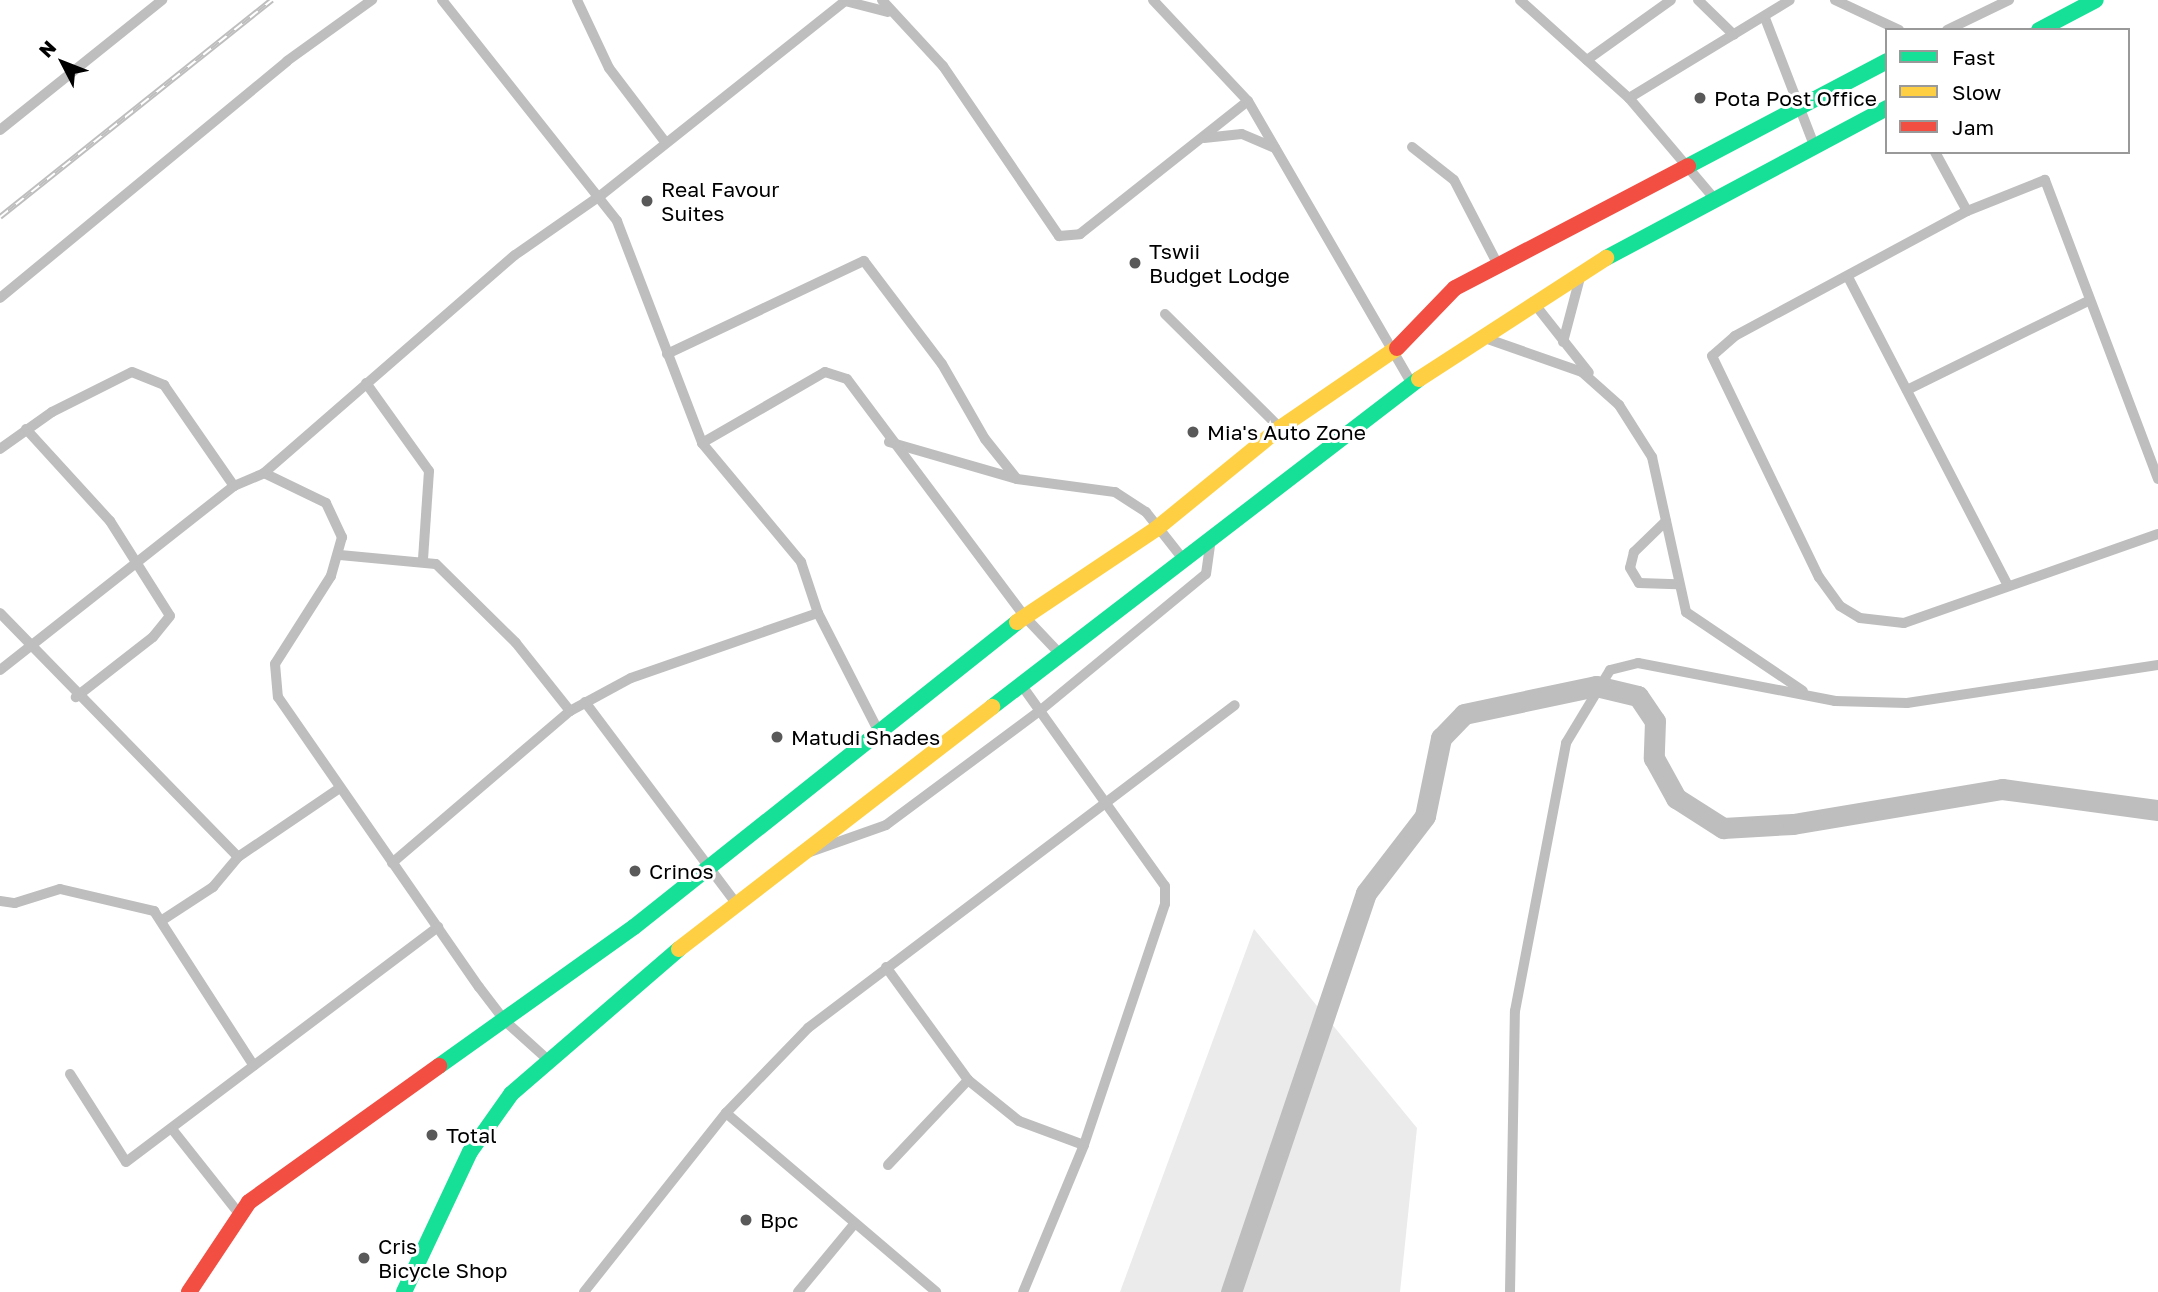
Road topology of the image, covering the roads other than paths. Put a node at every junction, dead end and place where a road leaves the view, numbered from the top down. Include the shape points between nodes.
1 (162, 0) edge
2 (372, 0) edge
3 (442, 0) edge
4 (577, 0) edge
5 (846, 0) edge
6 (882, 0) edge
7 (1153, 0) edge
8 (1520, 0) edge
9 (1671, 0) edge
10 (1698, 0) edge
11 (1790, 0) edge
12 (1835, 0) edge
13 (2009, 0) edge
14 (2096, 0) edge
15 (888, 12) junction
16 (1765, 18) junction
17 (1895, 28) edge
18 (1951, 28) edge
19 (2043, 28) edge
20 (1734, 36) junction
21 (1587, 60) junction
22 (1885, 62) edge
23 (1629, 98) junction
24 (1248, 101) junction
25 (1802, 109) junction
26 (1885, 109) edge
27 (0, 130) edge
28 (1200, 139) junction
29 (666, 143) junction
30 (1814, 145) junction
31 (1412, 147) dead end
32 (1280, 152) junction
33 (1936, 154) edge
34 (1690, 169) junction
35 (600, 196) junction
36 (1712, 196) junction
37 (1967, 211) junction
38 (1498, 265) junction
39 (1583, 271) junction
40 (1848, 276) junction
41 (0, 298) edge
42 (1533, 302) junction
43 (2086, 302) junction
44 (1165, 314) dead end
45 (1481, 337) junction
46 (1563, 342) junction
47 (667, 354) junction
48 (1390, 355) junction
49 (1593, 378) junction
50 (366, 383) junction
51 (1412, 384) junction
52 (1907, 390) junction
53 (1280, 428) junction
54 (26, 429) junction
55 (889, 442) junction
56 (702, 443) junction
57 (0, 449) edge
58 (264, 473) junction
59 (1017, 479) junction
60 (2158, 479) edge
61 (234, 486) junction
62 (1666, 521) junction
63 (1156, 528) junction
64 (2158, 534) edge
65 (1211, 538) junction
66 (340, 555) junction
67 (423, 558) junction
68 (1183, 559) junction
69 (137, 565) junction
70 (1677, 584) junction
71 (2008, 586) junction
72 (0, 613) edge
73 (818, 613) junction
74 (1024, 616) junction
75 (31, 647) junction
76 (1060, 654) junction
77 (2158, 665) edge
78 (0, 670) edge
79 (1020, 683) junction
80 (1808, 694) junction
81 (76, 697) junction
82 (585, 702) junction
83 (1235, 705) dead end
84 (1042, 709) junction
85 (570, 710) junction
86 (879, 732) junction
87 (337, 790) junction
88 (1110, 804) junction
89 (797, 856) junction
90 (238, 857) junction
91 (392, 863) junction
92 (706, 865) junction
93 (0, 901) edge
94 (736, 903) junction
95 (164, 919) junction
96 (438, 927) junction
97 (886, 967) junction
98 (505, 1021) junction
99 (546, 1058) junction
100 (254, 1066) junction
101 (69, 1074) dead end
102 (968, 1080) junction
103 (726, 1113) junction
104 (172, 1129) junction
105 (1084, 1145) junction
106 (888, 1165) dead end
107 (237, 1211) junction
108 (855, 1223) junction
109 (189, 1292) edge
110 (404, 1292) edge
111 (584, 1292) edge
112 (798, 1292) edge
113 (936, 1292) edge
114 (1023, 1292) edge
115 (1510, 1292) edge

1 - 27 street
2 - 41 street via 287,61
3 - 35 street via 507,89
4 - 29 street via 589,36 616,80
5 - 15 street
5 - 29 street
6 - 15 street
7 - 24 street
8 - 21 street
9 - 21 street
10 - 20 street
11 - 16 street
12 - 17 street
13 - 18 street
14 - 19 street
15 - 28 street via 943,66 1059,236 1080,234
16 - 20 street
16 - 25 street
20 - 23 street
21 - 23 street
22 - 25 street
23 - 34 street
24 - 28 street
24 - 32 street
25 - 30 street
25 - 34 street
26 - 30 street
28 - 32 street via 1242,134
29 - 35 street
30 - 36 street
31 - 38 street via 1454,180
32 - 48 street
33 - 37 street
34 - 36 street
34 - 38 street
35 - 47 street via 628,245
35 - 50 street via 515,255
36 - 39 street
37 - 40 street
37 - 43 street via 2045,180
38 - 48 street via 1455,288 1424,328
39 - 42 street
39 - 46 street
40 - 52 street
40 - 71 street via 1735,336 1712,355 1819,578 1840,606 1885,625
42 - 45 street
42 - 46 street
43 - 52 street
43 - 60 street
44 - 53 street
45 - 49 street via 1520,346
45 - 51 street
46 - 49 street
47 - 56 street
47 - 59 street via 864,261 942,363 985,439
48 - 51 street
48 - 53 street
49 - 62 street via 1644,441
50 - 58 street
50 - 67 street via 429,471
51 - 65 street
52 - 71 street
53 - 63 street
54 - 57 street
54 - 61 street via 115,376 149,375 180,404
54 - 69 street via 110,521
55 - 56 street via 847,379 825,372
55 - 59 street
55 - 74 street
56 - 73 street via 802,562
58 - 61 street
58 - 66 street via 326,503 342,537
59 - 63 street via 1115,492 1146,512
61 - 69 street
62 - 70 street
62 - 70 street via 1634,552 1630,568 1639,583
63 - 68 street
63 - 74 street
64 - 71 street
65 - 68 street
65 - 84 street via 1206,574
66 - 67 street
66 - 87 street via 290,634 275,682
67 - 85 street via 516,643
68 - 76 street
69 - 75 street
69 - 81 street via 167,602 166,625
70 - 80 street via 1698,624
72 - 75 street
73 - 82 street via 631,678
73 - 86 street
74 - 76 street
74 - 86 street
75 - 78 street
75 - 81 street
76 - 79 street
77 - 80 street via 1907,703
79 - 84 street
79 - 89 street
80 - 115 street via 1625,663 1602,678 1572,732 1515,1011
81 - 90 street
82 - 85 street
82 - 92 street
83 - 88 street
84 - 88 street
84 - 89 street via 886,825
85 - 91 street
86 - 92 street
87 - 90 street
87 - 91 street
88 - 97 street
88 - 105 street via 1159,875 1164,904
89 - 94 street
90 - 95 street via 213,887
91 - 96 street
92 - 94 street
92 - 98 street
93 - 95 street via 80,890
94 - 99 street
95 - 100 street via 223,1024
96 - 98 street
96 - 100 street
97 - 102 street
97 - 103 street via 808,1028
98 - 99 street
98 - 107 street via 475,1035
99 - 110 street via 470,1152
100 - 104 street
101 - 104 street via 123,1162
102 - 105 street via 1019,1121
102 - 106 street
103 - 108 street
103 - 111 street
104 - 107 street
105 - 114 street
107 - 109 street
108 - 112 street
108 - 113 street

